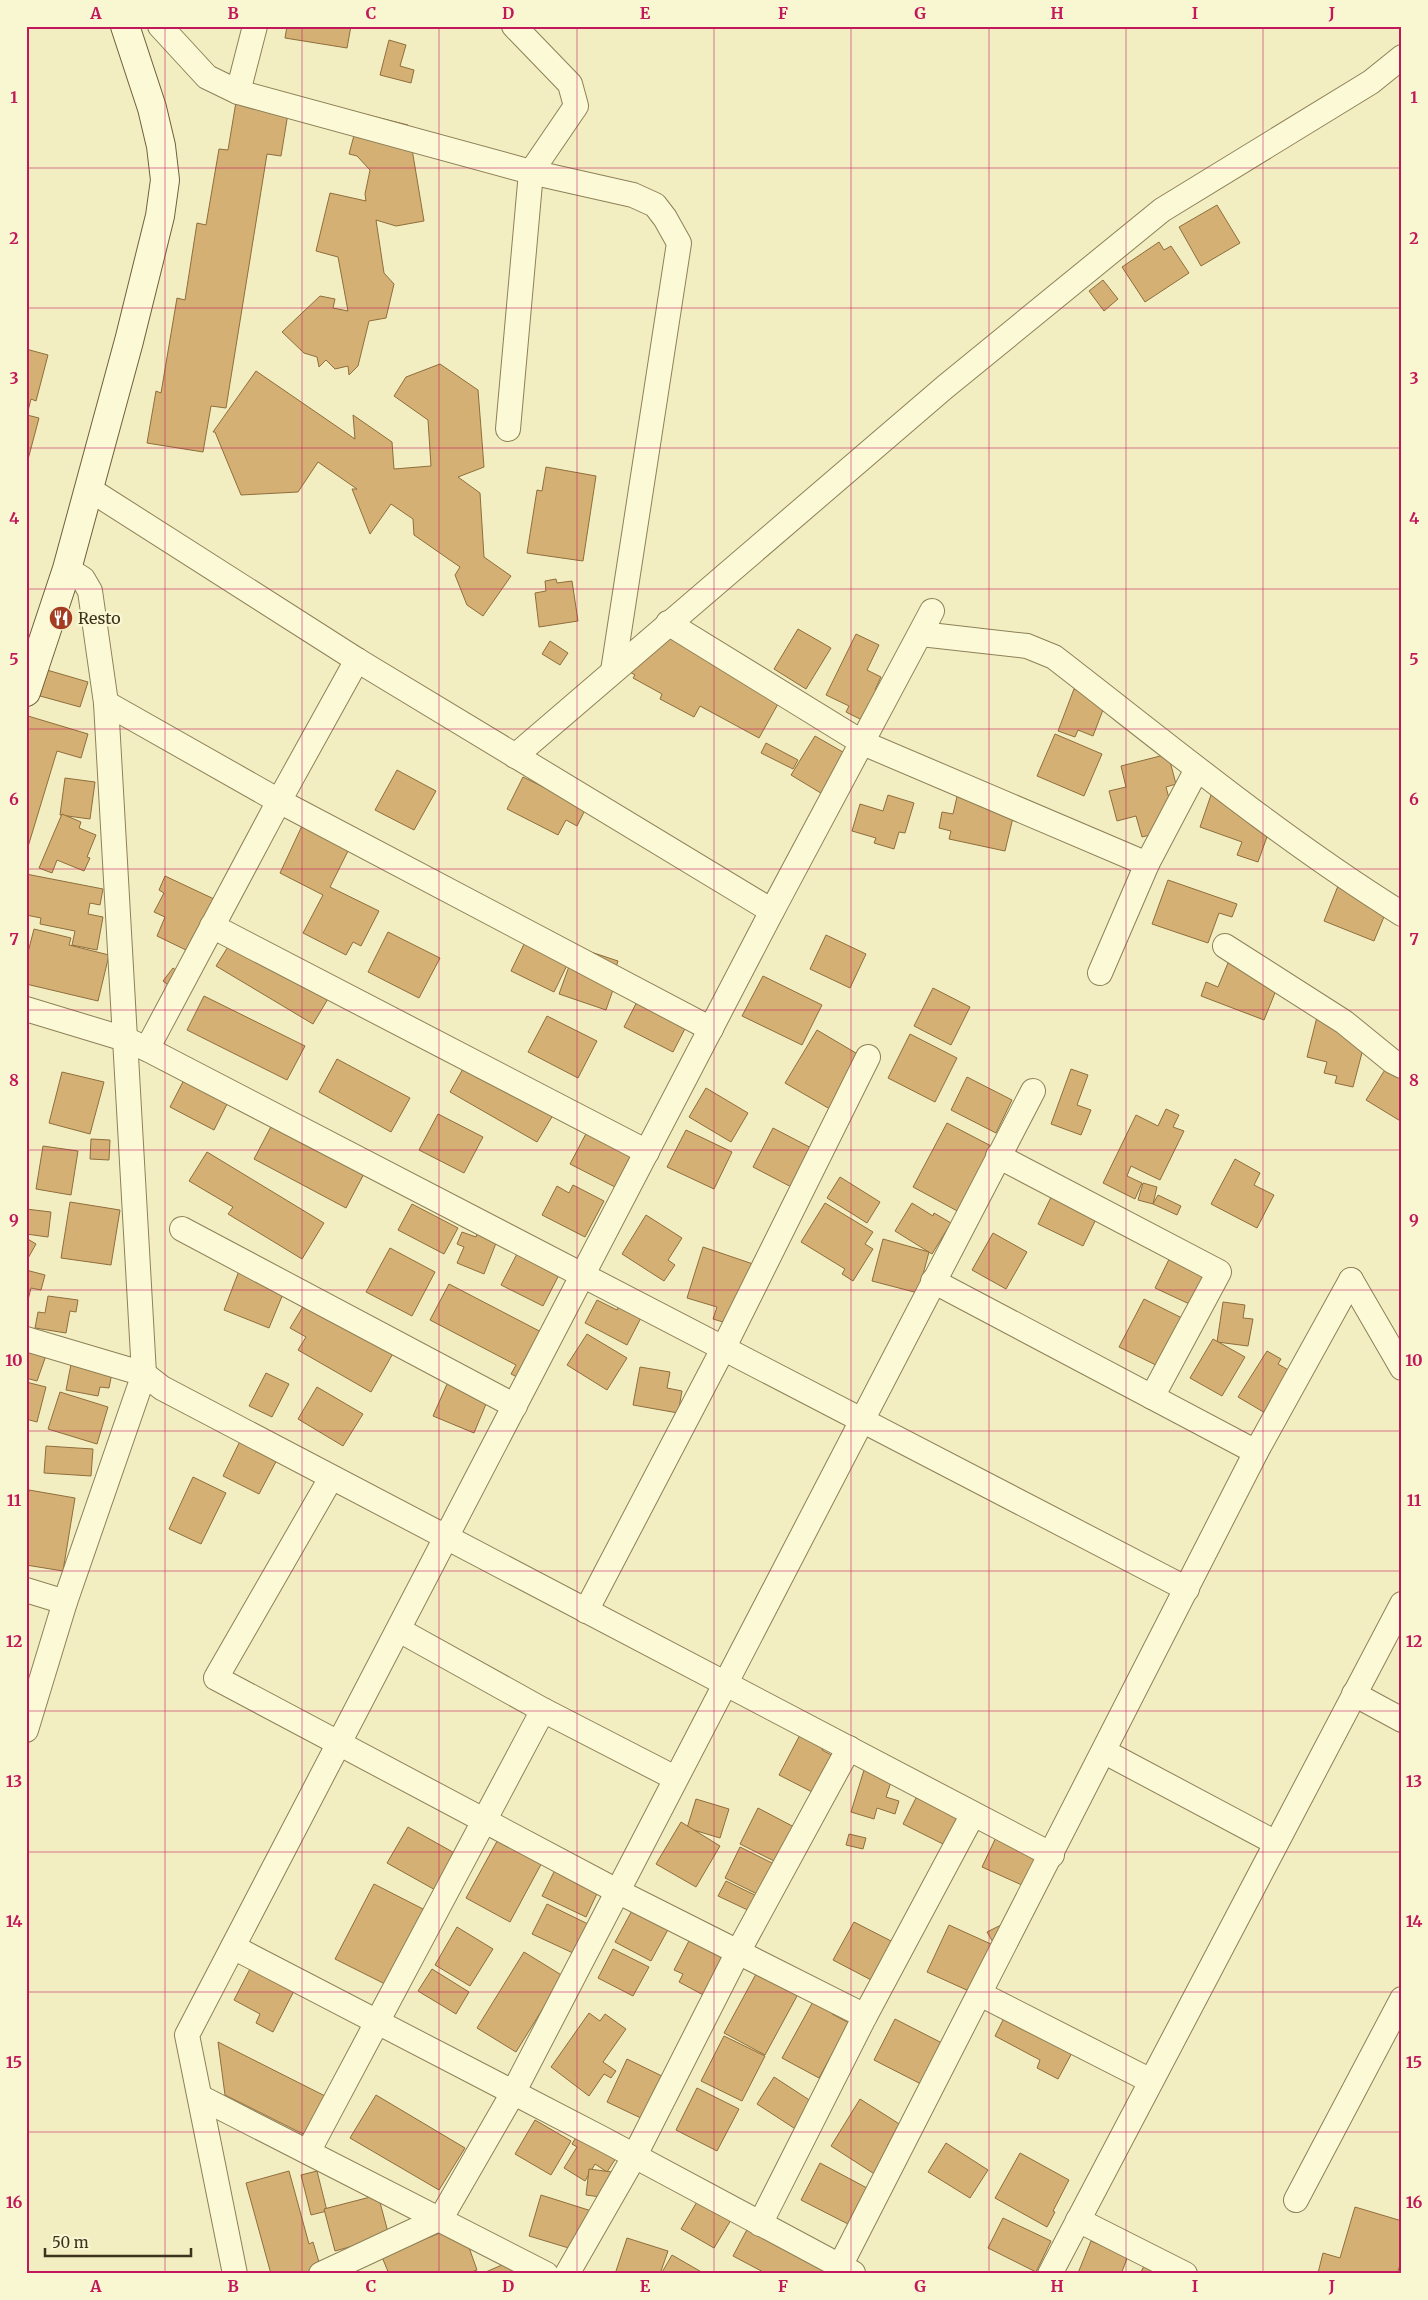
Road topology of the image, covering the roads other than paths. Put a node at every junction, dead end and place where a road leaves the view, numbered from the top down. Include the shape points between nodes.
1 (160, 26) edge
2 (254, 26) edge
3 (514, 26) edge
4 (125, 27) edge
5 (1402, 57) edge
6 (238, 92) junction
7 (531, 172) junction
8 (508, 429) dead end
9 (89, 489) junction
10 (68, 569) junction
11 (932, 611) dead end
12 (668, 623) junction
13 (921, 634) junction
14 (35, 637) edge
15 (357, 660) junction
16 (613, 671) junction
17 (26, 692) edge
18 (106, 703) junction
19 (862, 742) junction
20 (515, 756) junction
21 (1197, 769) junction
22 (279, 801) junction
23 (1147, 864) junction
24 (772, 911) junction
25 (1402, 914) edge
26 (212, 926) junction
27 (1225, 946) dead end
28 (1100, 973) dead end
29 (26, 1009) edge
30 (711, 1029) junction
31 (125, 1039) junction
32 (147, 1049) junction
33 (868, 1057) dead end
34 (1402, 1066) edge
35 (1033, 1091) dead end
36 (647, 1152) junction
37 (998, 1156) junction
38 (182, 1229) dead end
39 (582, 1276) junction
40 (933, 1281) junction
41 (26, 1339) edge
42 (724, 1347) junction
43 (1402, 1368) edge
44 (144, 1374) junction
45 (1152, 1397) junction
46 (515, 1406) junction
47 (862, 1418) junction
48 (1256, 1452) junction
49 (331, 1478) junction
50 (446, 1539) junction
51 (1187, 1589) junction
52 (26, 1590) edge
53 (65, 1602) junction
54 (1402, 1604) edge
55 (586, 1611) junction
56 (398, 1630) junction
57 (724, 1682) junction
58 (1354, 1694) junction
59 (543, 1710) junction
60 (1402, 1720) edge
61 (26, 1730) edge
62 (339, 1744) junction
63 (849, 1748) junction
64 (1105, 1752) junction
65 (675, 1778) junction
66 (973, 1814) junction
67 (484, 1821) junction
68 (1276, 1843) junction
69 (1052, 1855) junction
70 (617, 1891) junction
71 (233, 1947) junction
72 (738, 1952) junction
73 (980, 1994) junction
74 (1402, 1999) edge
75 (865, 2016) junction
76 (377, 2021) junction
77 (1151, 2081) junction
78 (513, 2092) junction
79 (200, 2097) junction
80 (308, 2152) junction
81 (634, 2157) junction
82 (1296, 2200) dead end
83 (441, 2218) junction
84 (1078, 2220) junction
85 (760, 2224) junction
86 (844, 2271) edge
87 (235, 2274) edge
88 (321, 2274) edge
89 (546, 2274) edge
90 (567, 2274) edge
91 (1050, 2274) edge
92 (1185, 2274) edge

1 - 6 street via 207,77
2 - 6 street
3 - 7 street via 570,84 576,106
4 - 9 street via 152,108 165,180 160,216
5 - 12 street via 1371,82 1162,210 945,387
6 - 7 street
7 - 8 street
7 - 16 street via 633,195 654,205 679,243
9 - 10 street
9 - 15 street
10 - 14 street
10 - 18 street via 82,579 90,591
11 - 13 street
12 - 16 street
12 - 19 street
13 - 19 street
13 - 21 street via 1027,646 1054,657
14 - 17 street
15 - 20 street
15 - 22 street
16 - 20 street
18 - 22 street
18 - 31 street
19 - 23 street
19 - 24 street
20 - 24 street
21 - 23 street
21 - 25 street via 1354,885
22 - 26 street
22 - 30 street
23 - 28 street
24 - 30 street
26 - 32 street
26 - 36 street
27 - 34 street via 1344,1022
29 - 31 street
30 - 36 street
31 - 32 street
31 - 44 street
32 - 39 street
33 - 42 street
35 - 37 street
36 - 39 street
37 - 40 street
37 - 45 street via 1220,1272
38 - 46 street
39 - 42 street
39 - 46 street
40 - 45 street
40 - 47 street
41 - 44 street
42 - 47 street
42 - 55 street
43 - 48 street via 1351,1280
44 - 49 street via 162,1388
44 - 53 street
45 - 48 street
46 - 50 street
47 - 51 street
47 - 57 street
48 - 51 street
49 - 50 street
49 - 62 street via 216,1678
50 - 55 street
50 - 56 street
51 - 64 street
52 - 53 street
53 - 61 street
54 - 58 street
55 - 57 street
56 - 59 street
56 - 62 street
57 - 63 street
57 - 65 street
58 - 60 street
58 - 68 street
59 - 65 street
59 - 67 street
62 - 67 street
62 - 71 street
63 - 66 street
63 - 72 street
64 - 68 street
64 - 69 street
65 - 70 street
66 - 69 street
66 - 75 street
67 - 70 street
67 - 76 street
68 - 77 street
69 - 73 street
70 - 72 street
70 - 78 street
71 - 76 street
71 - 79 street via 188,2034
72 - 75 street
72 - 81 street
73 - 77 street
73 - 86 street
74 - 82 street
75 - 85 street
76 - 78 street
76 - 80 street
77 - 84 street
78 - 81 street
78 - 83 street
79 - 80 street
79 - 87 street
80 - 83 street
81 - 85 street
81 - 90 street
83 - 88 street
83 - 89 street
84 - 91 street
84 - 92 street
85 - 86 street

